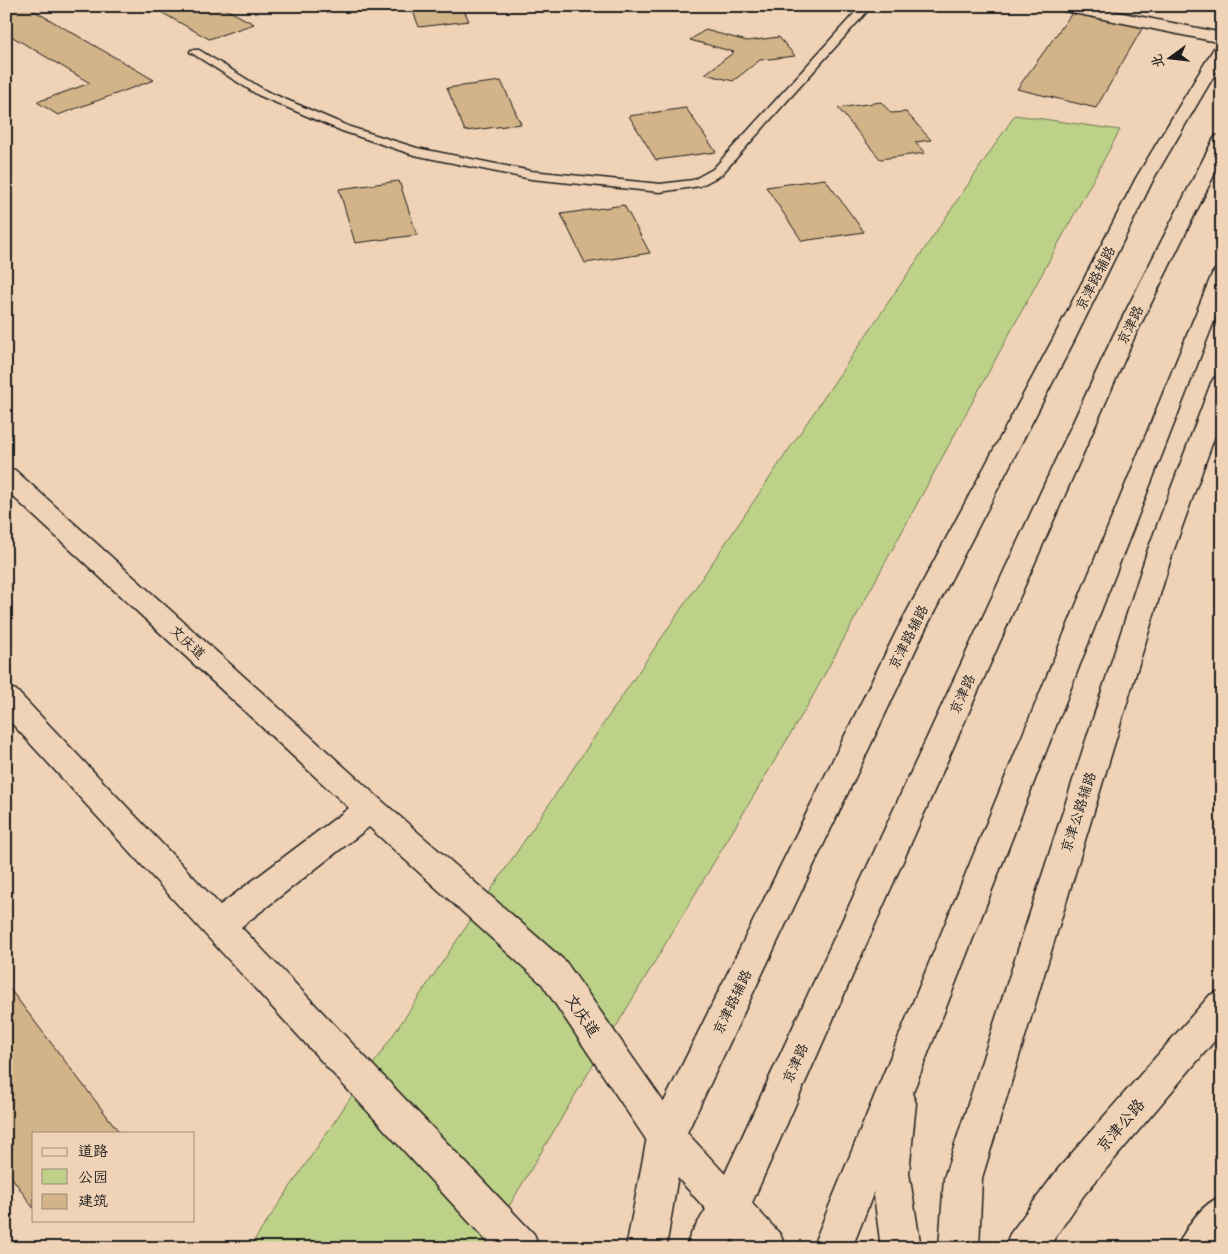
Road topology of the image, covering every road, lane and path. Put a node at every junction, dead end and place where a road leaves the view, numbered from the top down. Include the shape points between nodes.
1 (867, 6) edge
2 (1065, 6) edge
3 (1222, 38) edge
4 (1222, 48) edge
5 (195, 52) dead end
6 (1222, 140) edge
7 (1222, 274) edge
8 (1222, 383) edge
9 (6, 476) edge
10 (6, 698) edge
11 (370, 809) junction
12 (219, 925) junction
13 (1222, 1006) edge
14 (901, 1074) junction
15 (666, 1137) junction
16 (730, 1207) junction
17 (1222, 1215) edge
18 (520, 1248) edge
19 (646, 1248) edge
20 (705, 1248) edge
21 (766, 1248) edge
22 (832, 1248) edge
23 (902, 1248) edge
24 (959, 1248) edge
25 (1024, 1248) edge
26 (1197, 1248) edge

1 - 5 lane via 717,172 696,183 660,188 531,175 414,151 346,128 262,93
2 - 3 main road
4 - 15 main road, 京津路辅路 via 1145,178 911,630
6 - 16 main road, 京津路 via 1124,336
7 - 14 main road
8 - 24 main road, 京津公路辅路 via 1160,552 990,1089 963,1178
9 - 11 main road, 文庆道
10 - 12 main road
11 - 12 main road
11 - 15 main road, 文庆道 via 554,973
12 - 18 main road
13 - 25 main road, 京津公路 via 1071,1182
14 - 22 main road
14 - 23 main road via 890,1173
15 - 16 main road, 文庆道
15 - 19 main road, 京津路辅路
16 - 20 main road, 京津路
16 - 21 main road, 文庆道
17 - 26 main road

